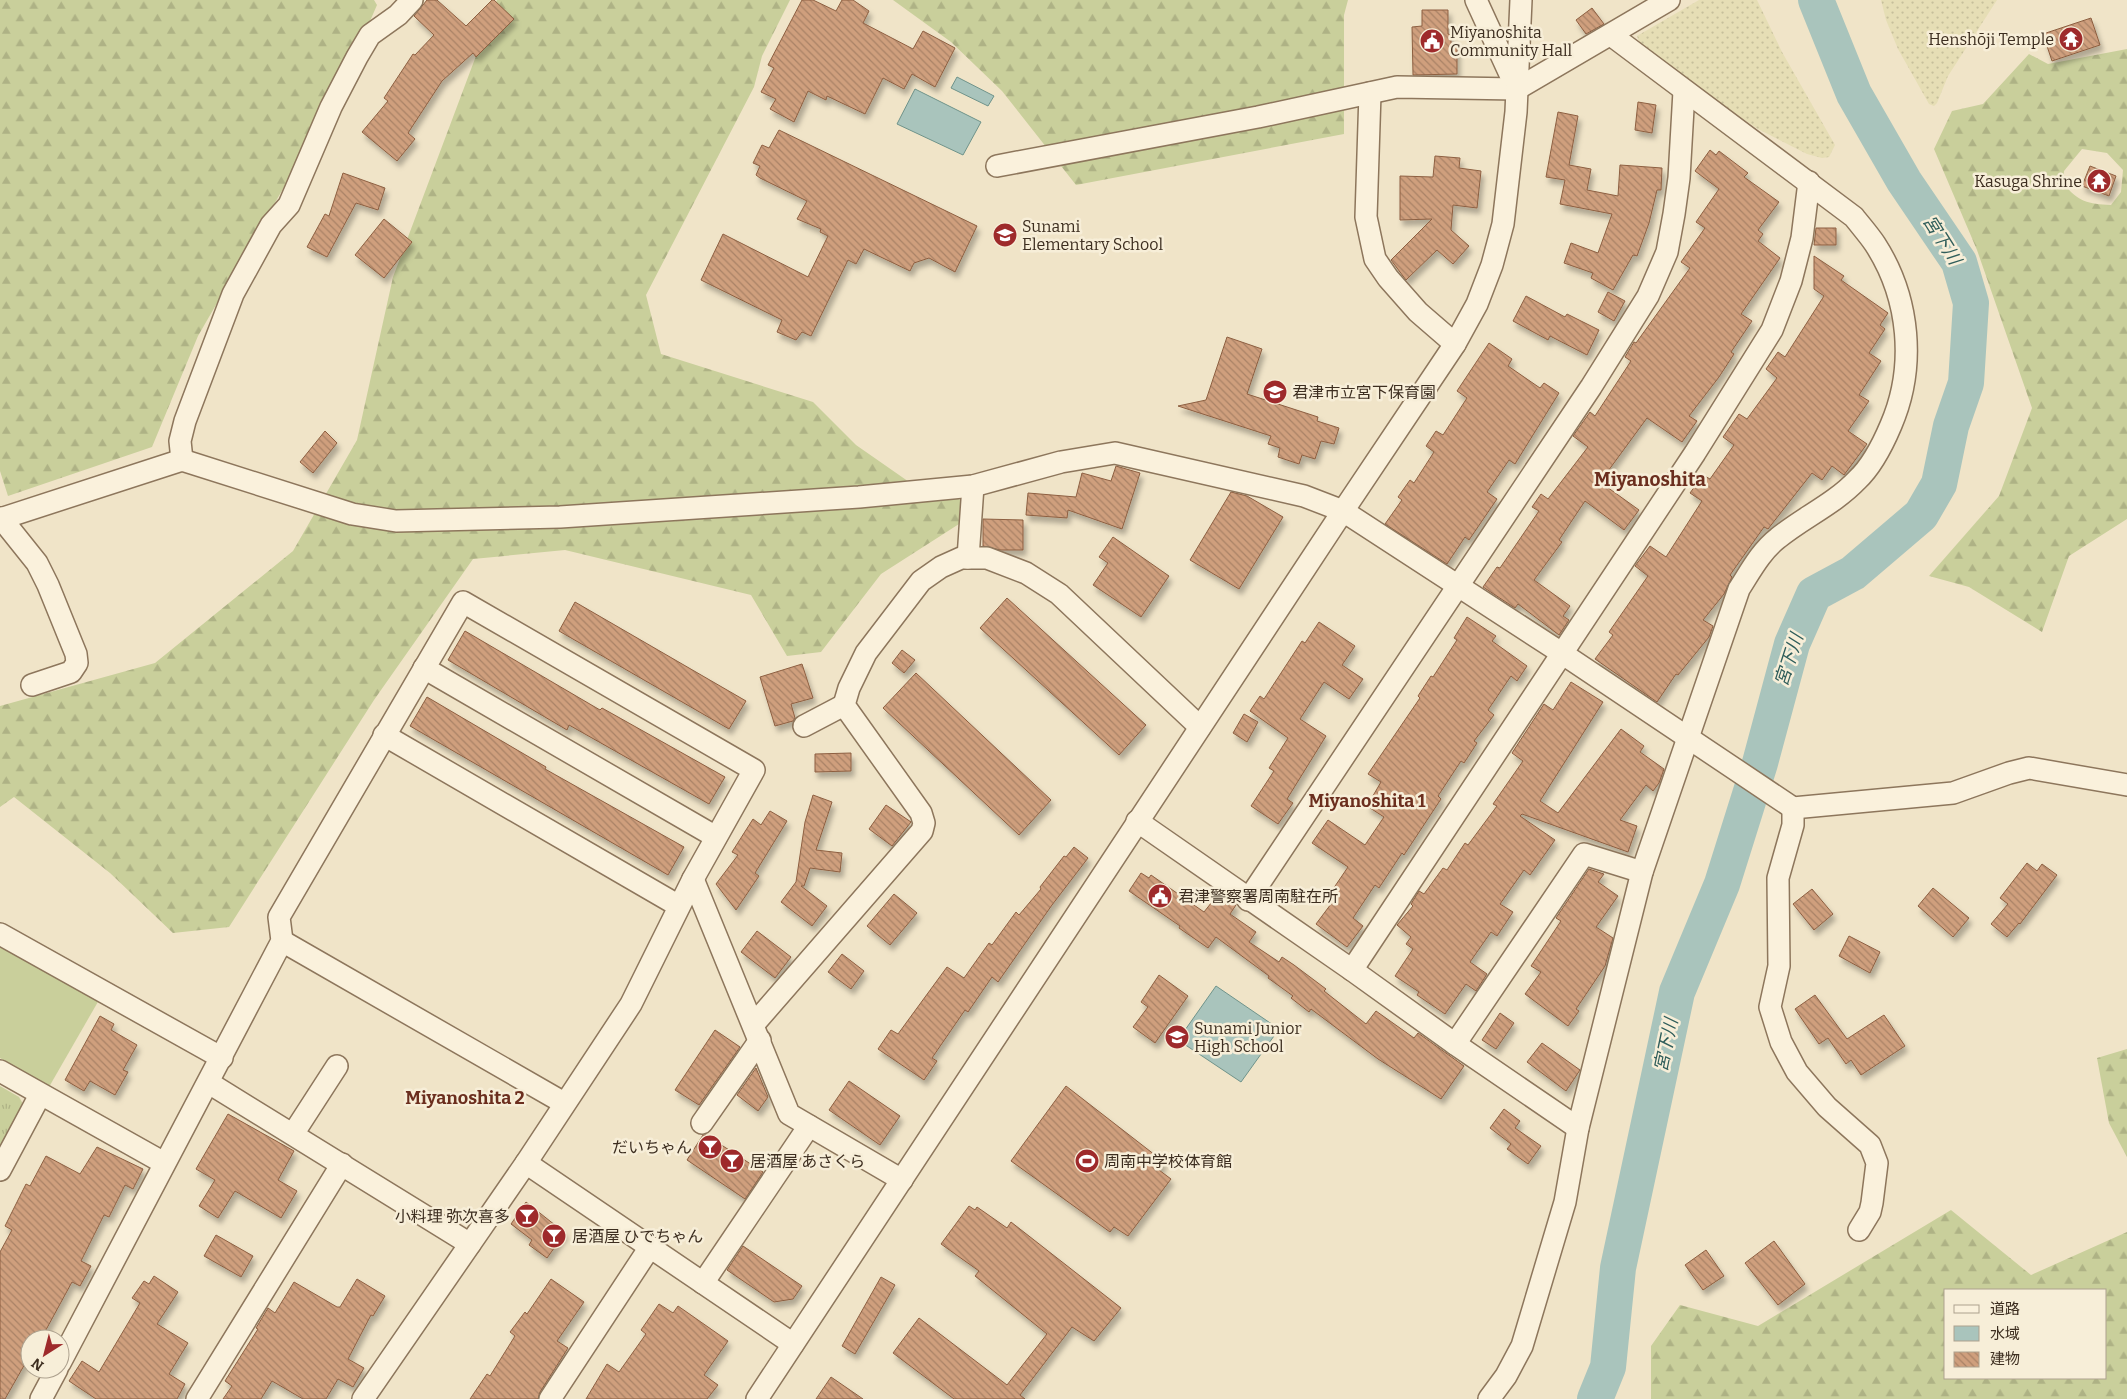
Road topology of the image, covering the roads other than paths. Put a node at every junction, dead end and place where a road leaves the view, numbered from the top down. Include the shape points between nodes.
1 (412, 0) edge
2 (1476, 0) edge
3 (1521, 0) edge
4 (1669, 0) edge
5 (1611, 35) junction
6 (1517, 89) junction
7 (1684, 91) junction
8 (1370, 93) junction
9 (997, 166) dead end
10 (1809, 182) junction
11 (1455, 344) junction
12 (182, 460) junction
13 (973, 486) junction
14 (1342, 511) junction
15 (1, 519) edge
16 (968, 558) junction
17 (1457, 586) junction
18 (1563, 654) junction
19 (424, 668) junction
20 (32, 685) dead end
21 (844, 705) junction
22 (804, 726) dead end
23 (1200, 727) junction
24 (384, 735) junction
25 (1688, 739) junction
26 (2127, 785) edge
27 (1786, 804) junction
28 (1138, 822) junction
29 (716, 837) junction
30 (1642, 872) junction
31 (693, 879) junction
32 (1248, 900) junction
33 (679, 906) junction
34 (0, 934) edge
35 (282, 941) junction
36 (1352, 970) junction
37 (757, 1032) junction
38 (1455, 1044) junction
39 (222, 1058) junction
40 (337, 1066) dead end
41 (0, 1071) edge
42 (209, 1083) junction
43 (40, 1095) junction
44 (564, 1103) junction
45 (702, 1123) dead end
46 (809, 1126) junction
47 (1578, 1128) junction
48 (294, 1134) junction
49 (164, 1163) junction
50 (526, 1163) junction
51 (342, 1164) junction
52 (0, 1170) edge
53 (902, 1180) junction
54 (1859, 1230) dead end
55 (470, 1244) junction
56 (650, 1247) junction
57 (703, 1283) junction
58 (70, 1344) edge
59 (793, 1344) junction
60 (52, 1379) edge
61 (41, 1399) edge
62 (197, 1399) edge
63 (363, 1399) edge
64 (550, 1399) edge
65 (757, 1399) edge
66 (1489, 1399) edge

1 - 12 street via 370,36 357,57 331,107 289,205 271,225 233,294 185,421 180,441
2 - 6 street
3 - 6 street
4 - 5 street
5 - 6 street
5 - 7 street
6 - 8 street via 1397,87
6 - 11 street via 1503,224 1478,304
7 - 10 street
7 - 17 street via 1674,214 1667,252 1648,296
8 - 9 street
8 - 11 street via 1366,216 1375,259 1418,312
10 - 18 street via 1802,238 1791,281 1772,330
10 - 25 street via 1854,217 1875,245 1890,273 1902,305 1906,337 1906,370 1898,407 1883,444 1859,479 1832,502 1777,539 1739,589
11 - 14 street
12 - 13 street via 352,514 396,521 560,517
12 - 15 street
13 - 14 street via 1060,462 1115,453 1304,496
13 - 16 street
14 - 17 street
14 - 23 street
15 - 20 street via 37,563 76,654 77,663 71,672
16 - 21 street via 941,567 921,581 866,653
16 - 23 street via 987,558 1026,573 1059,594
17 - 18 street
17 - 32 street
18 - 25 street
18 - 36 street
19 - 24 street
19 - 29 street
19 - 29 street via 463,602 754,770
21 - 22 street
21 - 37 street via 921,813 922,831
23 - 28 street
24 - 33 street
24 - 35 street via 279,917
25 - 27 street
25 - 30 street
26 - 27 street via 2030,768 1953,793
27 - 54 street via 1793,825 1778,878 1779,966 1770,1007 1781,1042 1797,1072 1827,1107 1870,1145 1877,1163 1872,1204
28 - 32 street
28 - 53 street
29 - 31 street
30 - 38 street via 1584,854
30 - 47 street
31 - 33 street
31 - 37 street
32 - 36 street
33 - 44 street via 631,1004
34 - 39 street
35 - 39 street
35 - 44 street
36 - 38 street
37 - 45 street
37 - 46 street via 789,1114
38 - 47 street
39 - 42 street
40 - 48 street
41 - 43 street
42 - 48 street
42 - 49 street
43 - 49 street
43 - 52 street
44 - 50 street
46 - 53 street
46 - 57 street
47 - 66 street via 1565,1202 1522,1346
48 - 51 street
49 - 58 street
50 - 55 street
50 - 56 street
51 - 55 street
51 - 62 street
53 - 59 street
55 - 63 street
56 - 57 street
56 - 64 street
57 - 59 street
59 - 65 street
60 - 61 street

